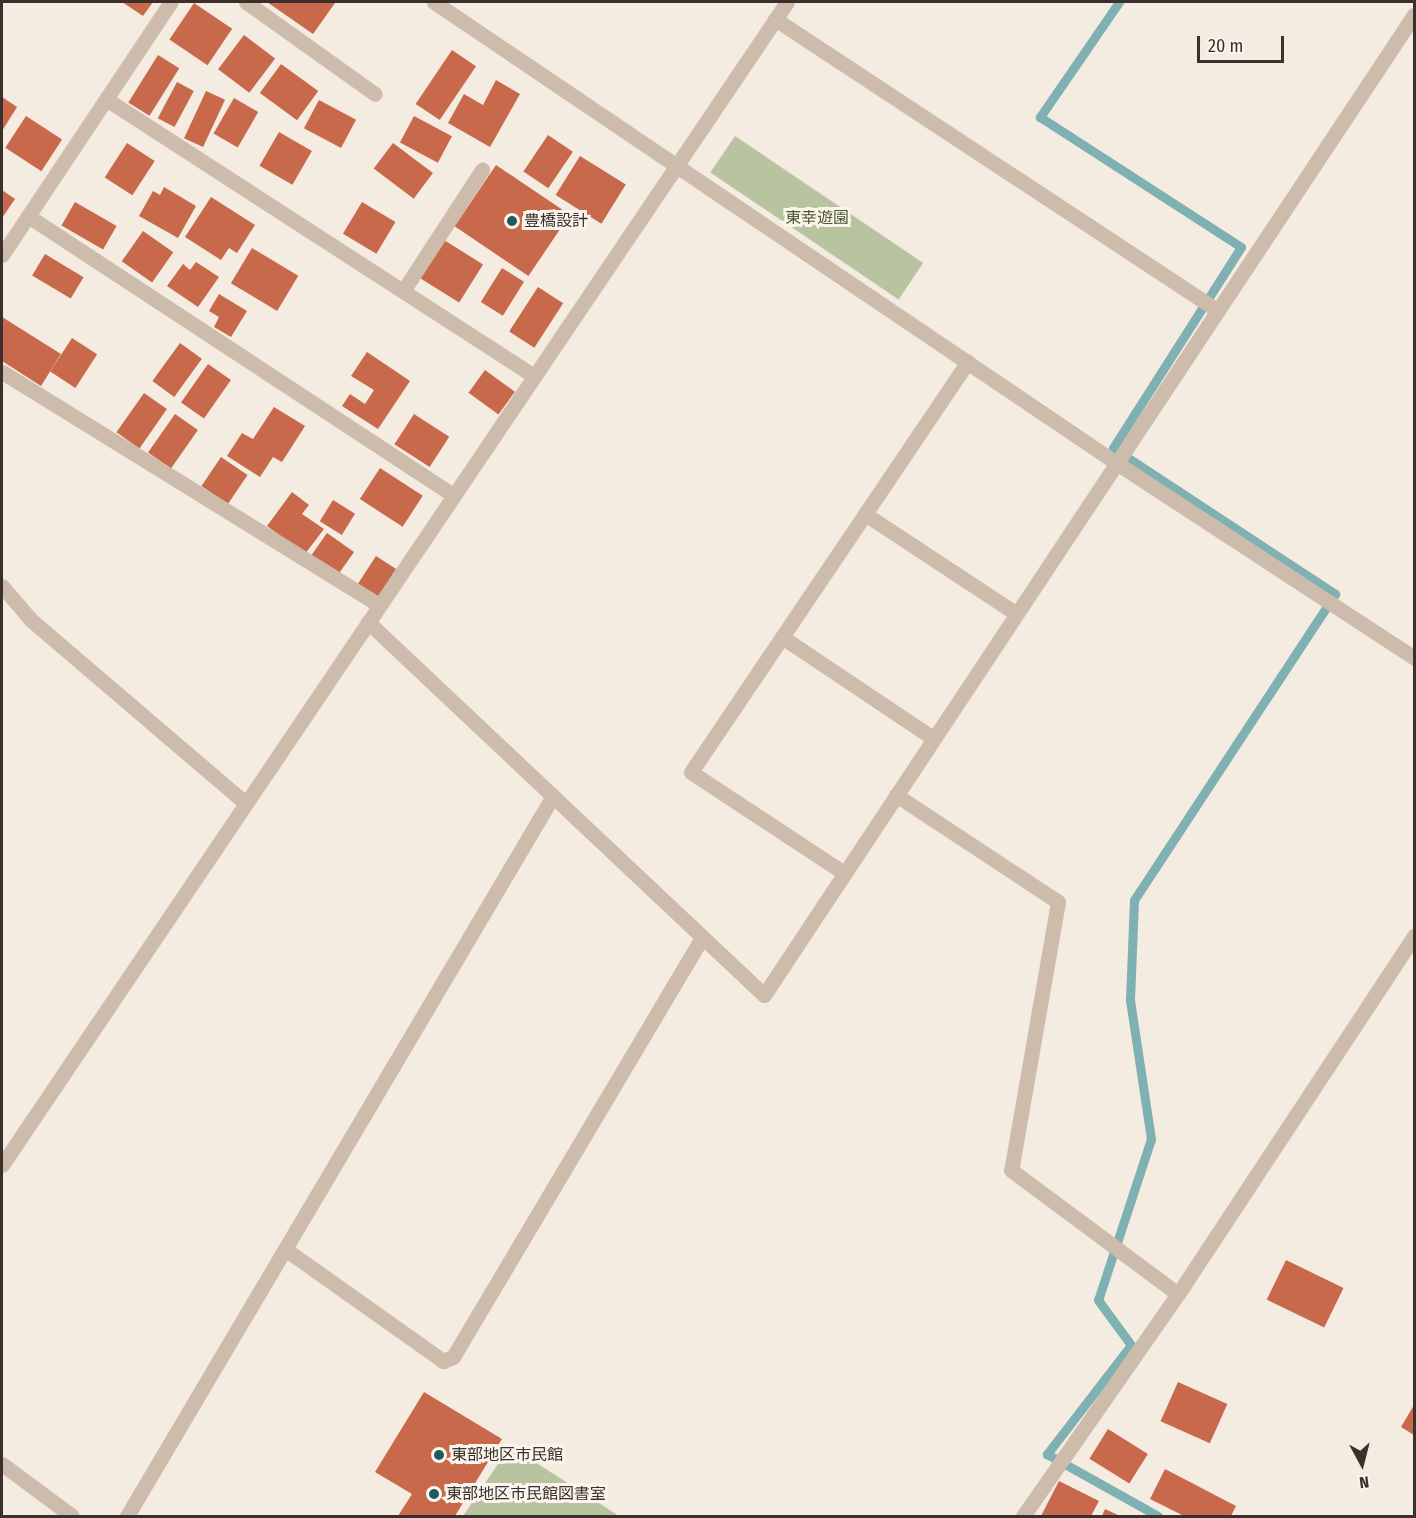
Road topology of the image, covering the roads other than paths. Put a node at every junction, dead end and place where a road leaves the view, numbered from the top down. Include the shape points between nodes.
1 (171, 2) edge
2 (246, 2) edge
3 (434, 2) edge
4 (787, 2) edge
5 (1414, 15) edge
6 (775, 19) junction
7 (375, 94) dead end
8 (106, 99) junction
9 (677, 163) junction
10 (482, 170) dead end
11 (28, 216) junction
12 (2, 255) edge
13 (403, 291) junction
14 (1217, 310) junction
15 (968, 362) junction
16 (2, 372) edge
17 (534, 376) junction
18 (1115, 462) junction
19 (453, 495) junction
20 (865, 514) junction
21 (2, 586) edge
22 (379, 605) junction
23 (1015, 613) junction
24 (368, 622) junction
25 (782, 637) junction
26 (1414, 658) edge
27 (933, 738) junction
28 (896, 795) junction
29 (553, 796) junction
30 (245, 803) junction
31 (844, 873) junction
32 (1414, 936) edge
33 (702, 937) junction
34 (2, 1165) edge
35 (285, 1249) junction
36 (1178, 1294) junction
37 (2, 1464) edge
38 (72, 1516) edge
39 (127, 1516) edge
40 (1023, 1516) edge

1 - 8 street
2 - 7 street
3 - 9 street
4 - 6 street
5 - 14 street
6 - 9 street
6 - 14 street
8 - 11 street
8 - 13 street
9 - 15 street
9 - 17 street
10 - 13 street
11 - 12 street
11 - 19 street
13 - 17 street
14 - 18 street
15 - 18 street
15 - 20 street
16 - 22 street
17 - 19 street
18 - 23 street
18 - 26 street
19 - 22 street
20 - 23 street
20 - 25 street
21 - 30 street via 31,620
22 - 24 street
23 - 27 street
24 - 29 street
24 - 30 street
25 - 27 street
25 - 31 street via 691,772
27 - 28 street
28 - 31 street
28 - 36 street via 1058,902 1011,1170
29 - 33 street
29 - 35 street
30 - 34 street
31 - 33 street via 764,995
32 - 36 street
33 - 35 street via 453,1357 443,1361
35 - 39 street
36 - 40 street
37 - 38 street

